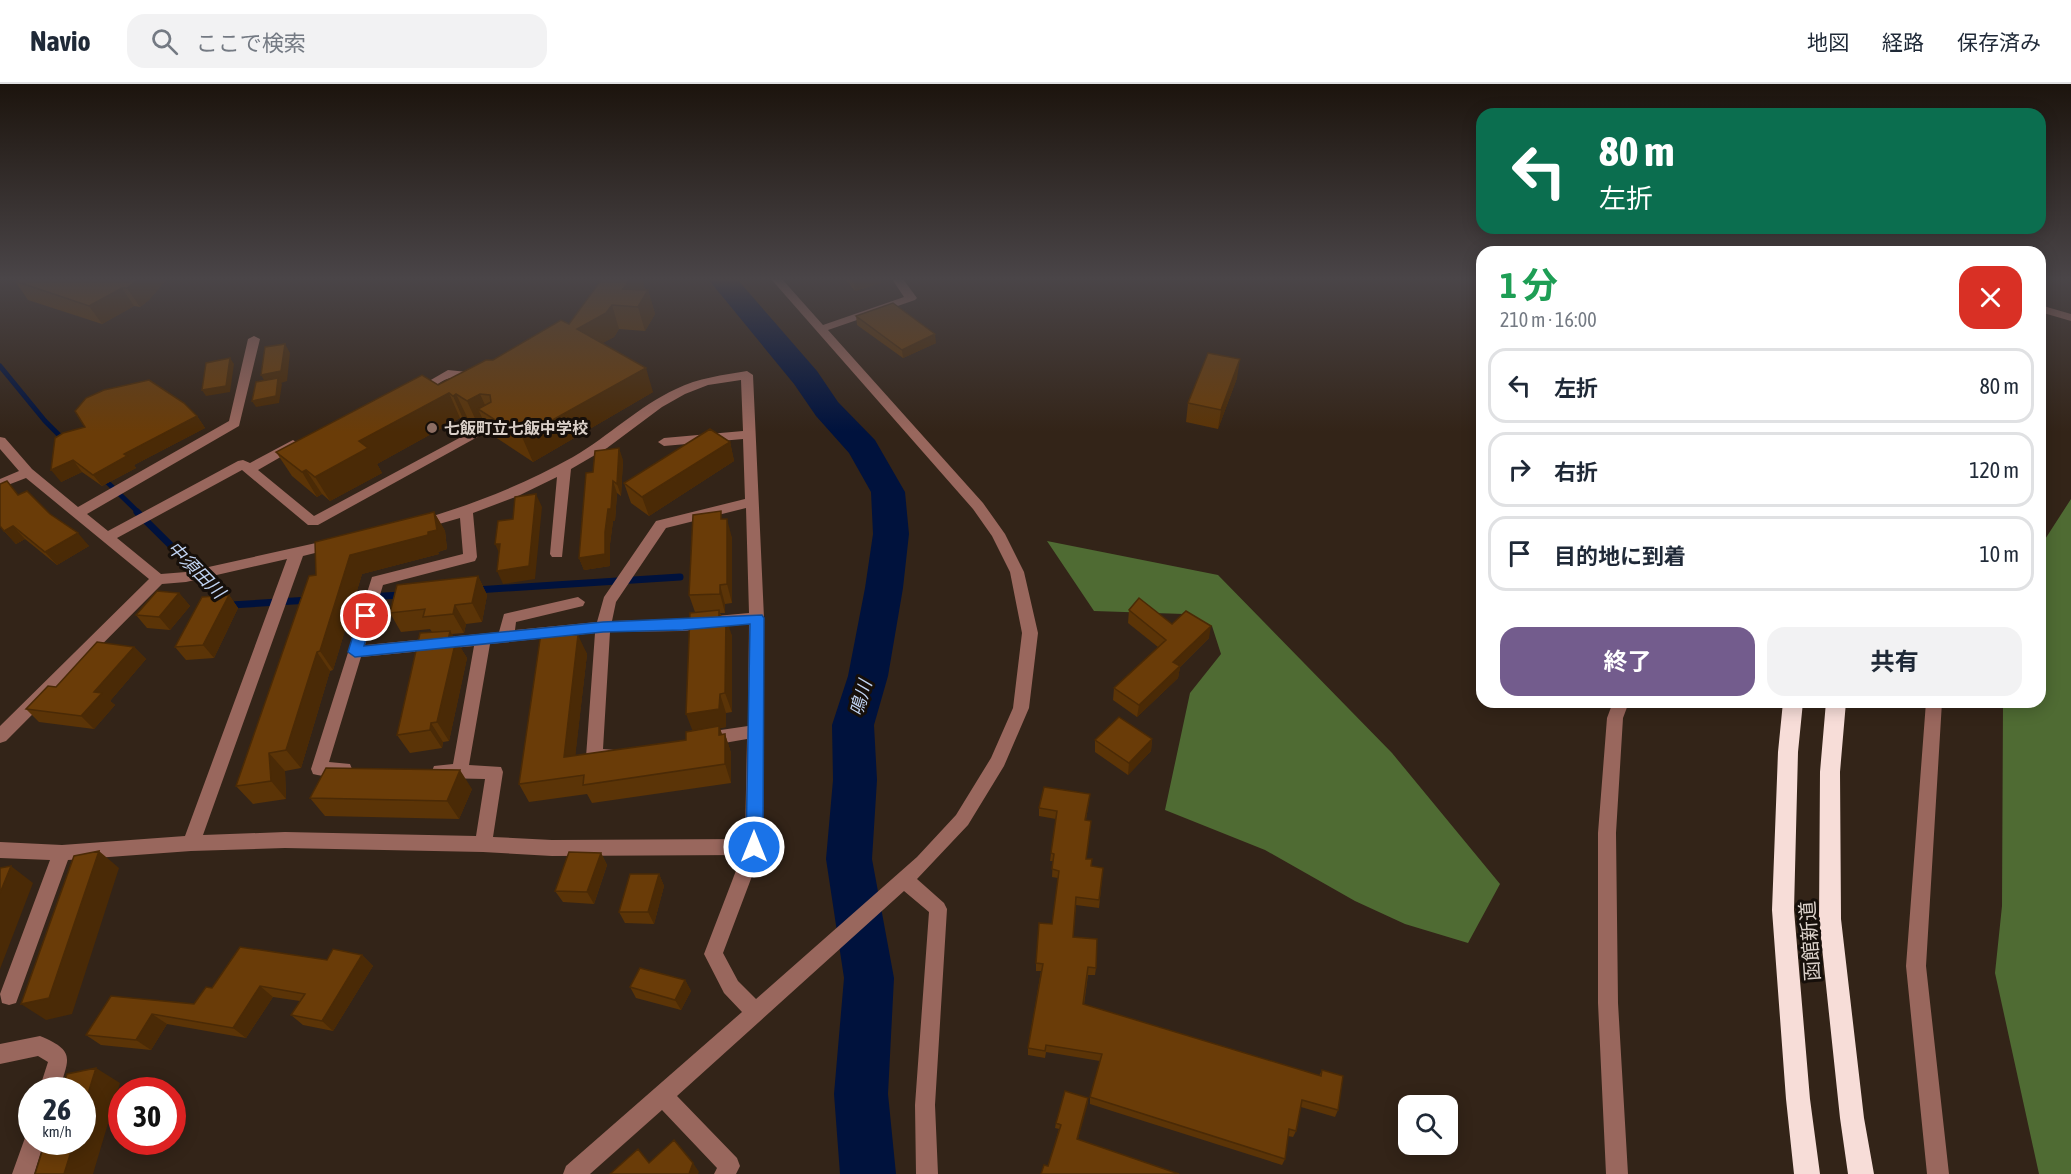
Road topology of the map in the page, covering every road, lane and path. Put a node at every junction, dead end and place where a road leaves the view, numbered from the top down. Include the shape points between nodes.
1 (822, 330) edge
2 (254, 339) dead end
3 (488, 378) edge
4 (406, 397) edge
5 (495, 424) edge
6 (749, 435) junction
7 (0, 441) edge
8 (300, 441) edge
9 (664, 442) dead end
10 (565, 466) junction
11 (249, 469) junction
12 (27, 472) junction
13 (0, 484) edge
14 (752, 502) junction
15 (466, 512) junction
16 (78, 513) junction
17 (408, 527) edge
18 (107, 537) junction
19 (352, 540) edge
20 (297, 552) junction
21 (557, 554) dead end
22 (158, 579) junction
23 (578, 602) dead end
24 (559, 606) junction
25 (757, 618) junction
26 (603, 627) junction
27 (559, 631) junction
28 (506, 637) junction
29 (483, 639) junction
30 (355, 652) junction
31 (1619, 708) edge
32 (1792, 708) edge
33 (1835, 708) edge
34 (1934, 708) edge
35 (756, 731) junction
36 (0, 736) edge
37 (686, 742) edge
38 (628, 752) edge
39 (354, 769) edge
40 (424, 771) edge
41 (460, 771) junction
42 (191, 843) junction
43 (483, 844) junction
44 (754, 847) junction
45 (0, 850) edge
46 (62, 853) junction
47 (898, 886) junction
48 (9, 996) dead end
49 (754, 1011) junction
50 (0, 1054) edge
51 (53, 1077) edge
52 (663, 1096) junction
53 (29, 1155) edge
54 (23, 1174) edge
55 (574, 1174) edge
56 (725, 1174) edge
57 (927, 1174) edge
58 (1617, 1174) edge
59 (1807, 1174) edge
60 (1862, 1174) edge
61 (1938, 1174) edge

1 - 47 street via 978,506 998,534 1017,572 1030,633 1021,708 999,760 962,820
2 - 16 street via 235,423
3 - 4 street via 448,374
5 - 11 street via 313,522
6 - 9 street
6 - 10 street via 747,375 710,381 677,393
6 - 14 street
7 - 12 street
8 - 11 street
10 - 15 street via 522,490
10 - 21 street
11 - 18 street via 243,464
12 - 13 street
12 - 16 street
14 - 25 street
14 - 26 street via 661,524 609,601
15 - 17 street
15 - 30 street via 470,557 377,581
16 - 18 street
18 - 22 street
19 - 20 street
20 - 22 street via 186,577
20 - 42 street
22 - 36 street
23 - 24 street
24 - 27 street
24 - 28 street via 508,618
25 - 26 street
25 - 35 street
26 - 27 street
26 - 38 street via 594,757
27 - 28 street
28 - 29 street
29 - 30 street
29 - 41 street
30 - 39 street via 319,769
31 - 58 street via 1607,832 1608,1003
32 - 59 highway, 函館新道 via 1783,910
33 - 60 highway, 函館新道 via 1830,772 1830,919
34 - 61 street via 1916,966
35 - 37 street
35 - 44 street
40 - 41 street
41 - 43 street via 495,772
42 - 43 street via 285,840
42 - 46 street
43 - 44 street via 552,848
44 - 49 street via 713,954 731,987
45 - 46 street
46 - 48 street
47 - 49 street
47 - 57 street via 938,909 925,1105
49 - 52 street
50 - 51 street via 40,1046 59,1058
52 - 55 street
52 - 56 street via 729,1166
53 - 54 street

